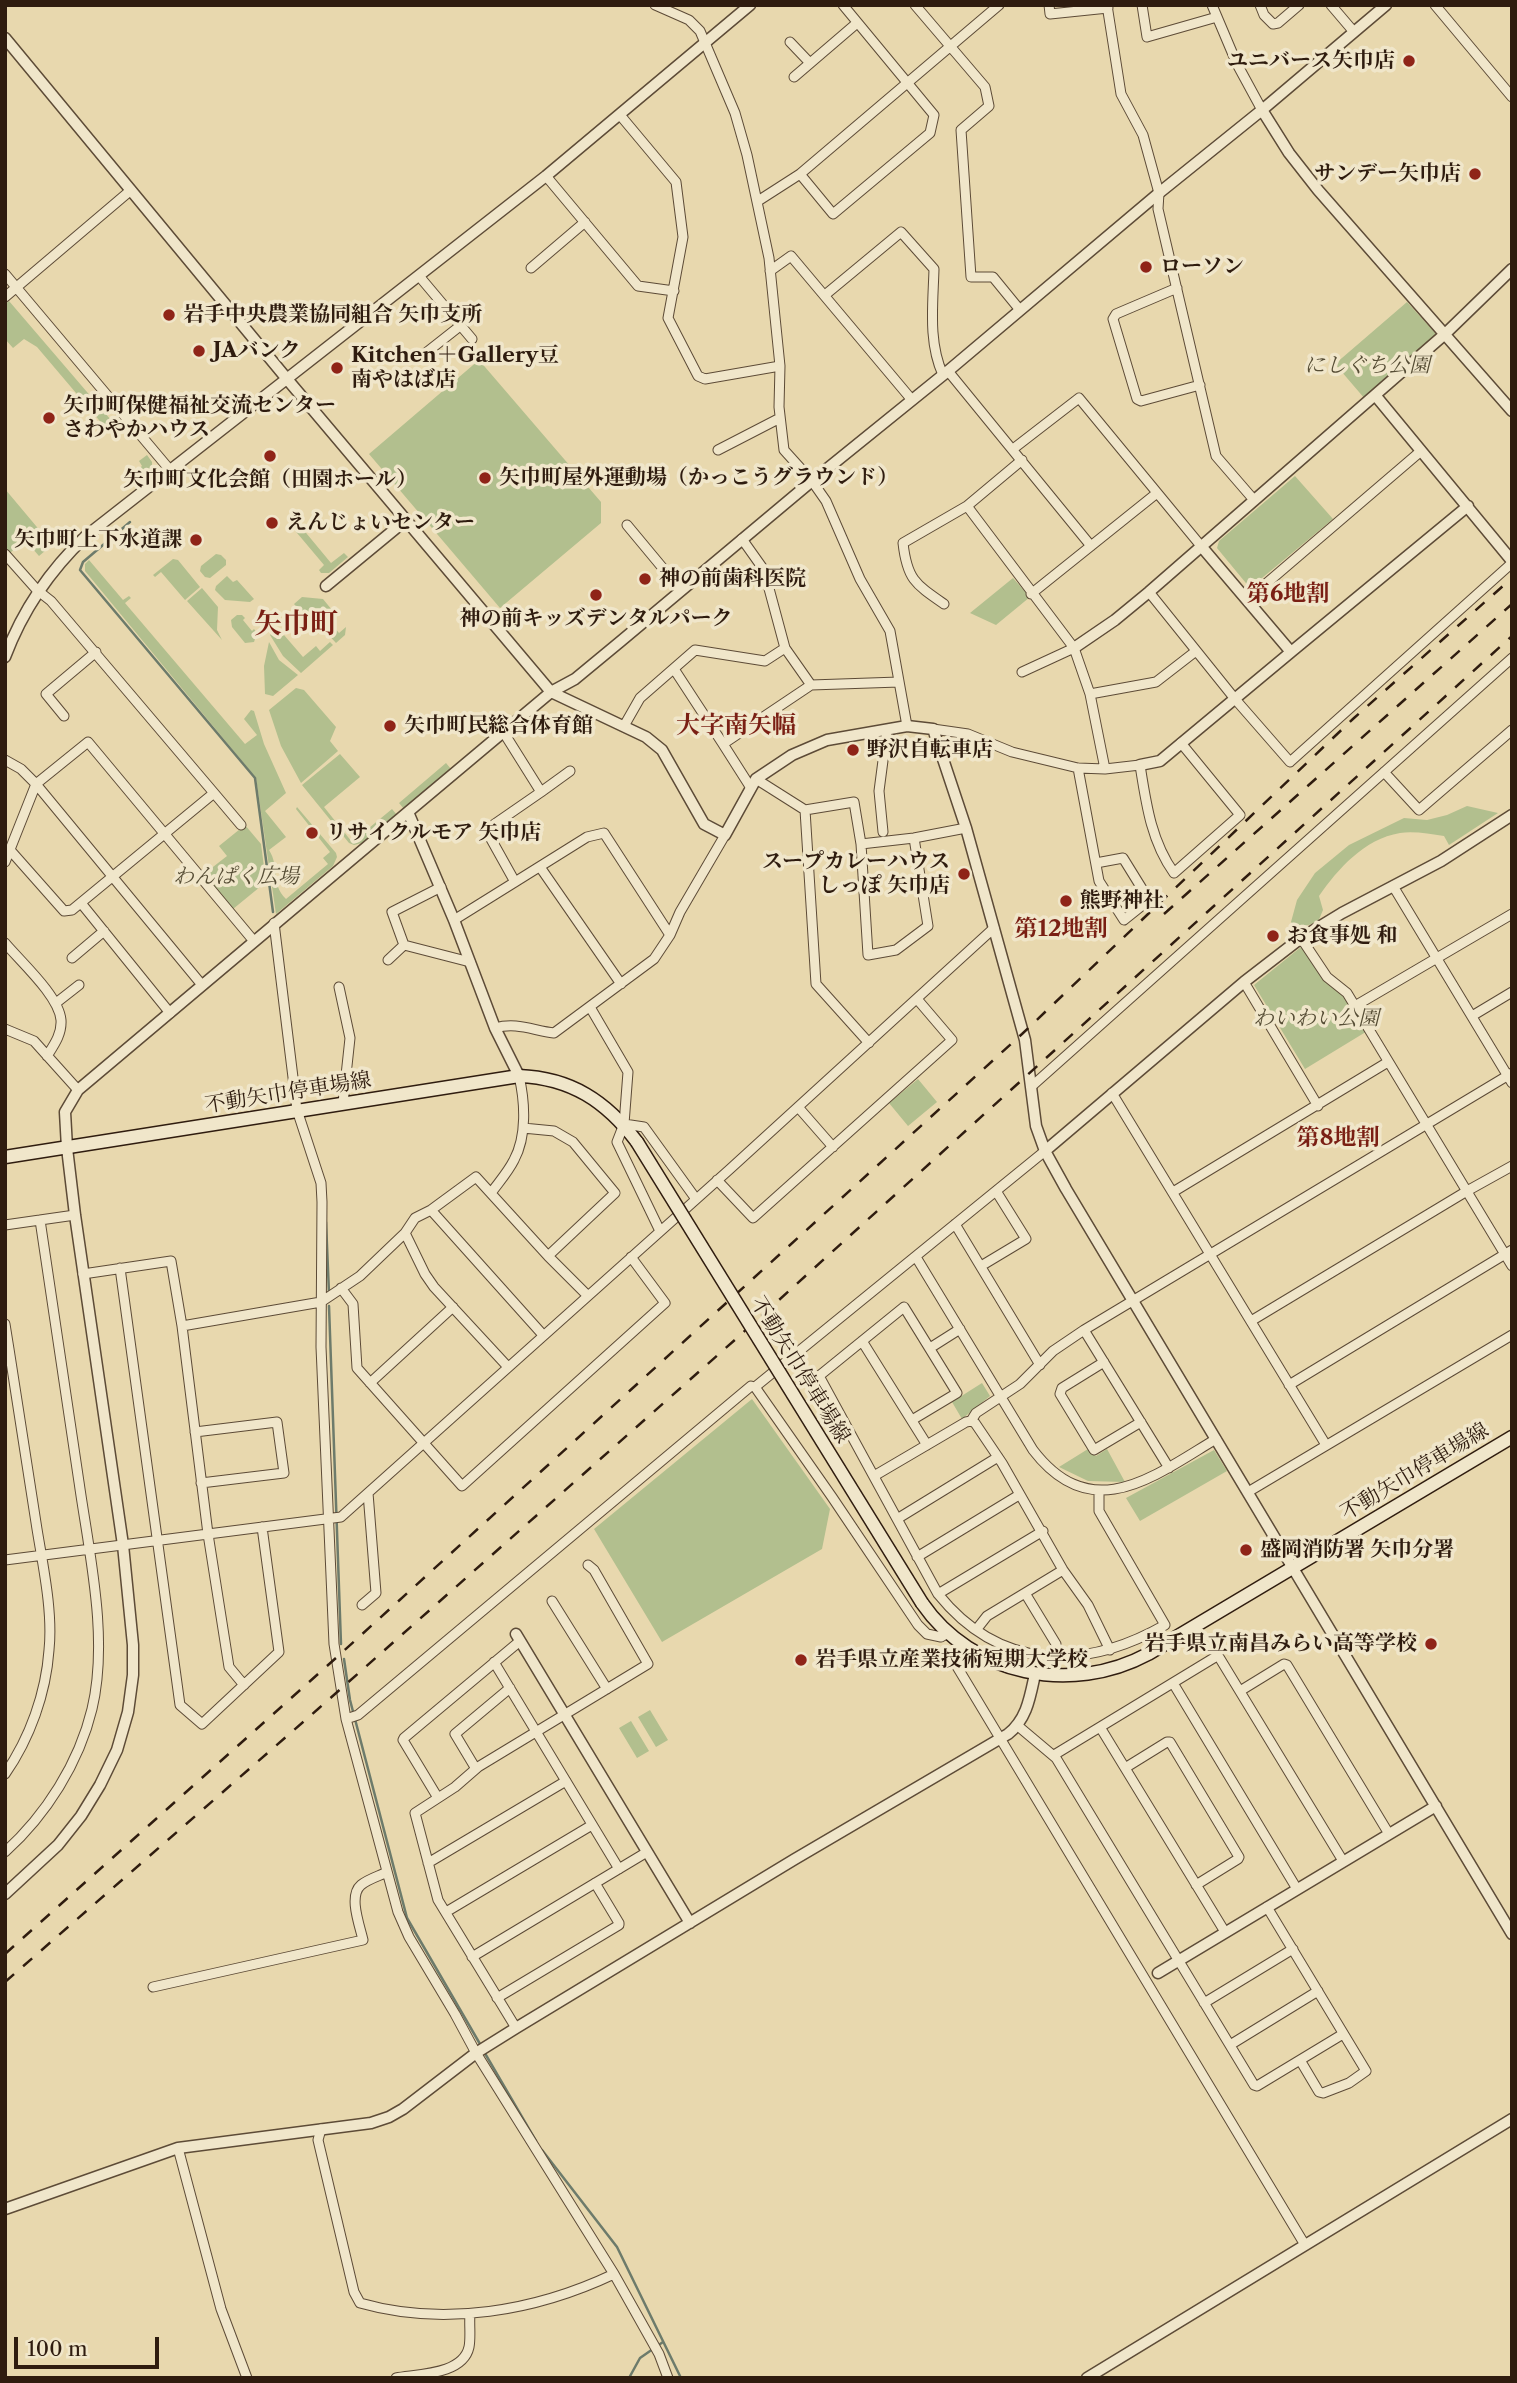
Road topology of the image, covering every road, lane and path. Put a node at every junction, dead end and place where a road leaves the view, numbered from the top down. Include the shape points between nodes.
1 (655, 5) edge
2 (750, 5) edge
3 (915, 5) edge
4 (999, 5) edge
5 (1049, 5) edge
6 (1142, 5) edge
7 (1212, 5) edge
8 (1260, 5) edge
9 (1299, 5) edge
10 (1331, 5) edge
11 (1385, 5) edge
12 (1435, 5) edge
13 (844, 6) edge
14 (1107, 7) edge
15 (987, 9) edge
16 (1217, 17) junction
17 (857, 23) junction
18 (1354, 32) junction
19 (5, 38) edge
20 (790, 42) dead end
21 (704, 44) junction
22 (951, 47) junction
23 (810, 63) junction
24 (794, 77) dead end
25 (908, 83) junction
26 (1512, 97) edge
27 (1262, 110) junction
28 (620, 115) junction
29 (800, 174) junction
30 (546, 176) junction
31 (131, 190) junction
32 (1159, 192) junction
33 (758, 201) junction
34 (585, 222) junction
35 (531, 268) dead end
36 (770, 271) junction
37 (1511, 271) edge
38 (5, 274) edge
39 (419, 276) junction
40 (16, 287) junction
41 (1177, 288) junction
42 (674, 291) junction
43 (825, 295) junction
44 (5, 297) edge
45 (1020, 310) junction
46 (460, 326) junction
47 (1445, 334) junction
48 (472, 339) dead end
49 (427, 352) dead end
50 (780, 366) junction
51 (945, 373) junction
52 (287, 379) junction
53 (1200, 385) junction
54 (1376, 395) junction
55 (912, 400) junction
56 (1512, 411) edge
57 (780, 418) junction
58 (1013, 449) junction
59 (718, 450) dead end
60 (1421, 451) junction
61 (1022, 460) junction
62 (170, 470) junction
63 (812, 481) junction
64 (1157, 493) junction
65 (1254, 500) junction
66 (967, 506) junction
67 (1468, 506) junction
68 (406, 520) junction
69 (627, 525) dead end
70 (743, 539) junction
71 (1091, 545) junction
72 (1201, 546) junction
73 (5, 554) edge
74 (1512, 562) edge
75 (326, 586) dead end
76 (37, 590) junction
77 (681, 590) junction
78 (1150, 592) junction
79 (1031, 594) junction
80 (1247, 600) junction
81 (944, 604) dead end
82 (8, 644) edge
83 (785, 648) junction
84 (1074, 648) junction
85 (1196, 651) junction
86 (96, 652) junction
87 (1291, 652) junction
88 (5, 657) edge
89 (1512, 658) edge
90 (674, 669) junction
91 (1022, 672) dead end
92 (899, 682) junction
93 (811, 685) junction
94 (551, 692) junction
95 (1090, 694) junction
96 (1235, 699) junction
97 (64, 716) dead end
98 (625, 726) junction
99 (907, 726) junction
100 (933, 729) junction
101 (887, 730) junction
102 (1512, 730) edge
103 (504, 733) junction
104 (1181, 743) junction
105 (723, 744) junction
106 (5, 760) edge
107 (1140, 765) junction
108 (1077, 768) junction
109 (1105, 769) junction
110 (569, 771) dead end
111 (1384, 772) junction
112 (36, 784) junction
113 (754, 784) junction
114 (541, 792) junction
115 (214, 793) junction
116 (805, 810) junction
117 (408, 812) junction
118 (1512, 815) edge
119 (241, 825) dead end
120 (967, 828) junction
121 (883, 832) dead end
122 (165, 834) junction
123 (724, 835) junction
124 (914, 838) junction
125 (861, 844) junction
126 (10, 850) junction
127 (5, 862) edge
128 (1096, 863) junction
129 (540, 867) junction
130 (113, 878) junction
131 (515, 882) junction
132 (1393, 886) junction
133 (441, 887) junction
134 (81, 903) junction
135 (1512, 914) edge
136 (454, 920) junction
137 (274, 923) junction
138 (994, 928) junction
139 (104, 931) junction
140 (670, 935) junction
141 (1301, 938) junction
142 (254, 940) junction
143 (5, 943) edge
144 (404, 945) junction
145 (72, 958) dead end
146 (1437, 959) junction
147 (388, 960) dead end
148 (470, 962) junction
149 (1244, 982) junction
150 (621, 984) junction
151 (79, 985) dead end
152 (202, 985) junction
153 (339, 987) dead end
154 (1512, 992) edge
155 (917, 999) junction
156 (56, 1003) junction
157 (1355, 1006) junction
158 (590, 1007) junction
159 (170, 1013) junction
160 (1472, 1016) junction
161 (495, 1028) junction
162 (5, 1029) edge
163 (869, 1043) junction
164 (47, 1056) junction
165 (1388, 1062) junction
166 (519, 1076) junction
167 (1510, 1077) edge
168 (1032, 1086) junction
169 (78, 1090) junction
170 (1112, 1093) junction
171 (343, 1103) junction
172 (1318, 1106) junction
173 (798, 1107) junction
174 (297, 1110) junction
175 (624, 1124) junction
176 (1427, 1124) junction
177 (523, 1128) junction
178 (833, 1147) junction
179 (68, 1148) junction
180 (1045, 1151) junction
181 (5, 1157) edge
182 (1512, 1166) edge
183 (717, 1180) junction
184 (996, 1191) junction
185 (1467, 1191) junction
186 (1173, 1192) junction
187 (491, 1193) junction
188 (696, 1199) junction
189 (431, 1210) junction
190 (75, 1215) junction
191 (40, 1220) junction
192 (956, 1224) junction
193 (5, 1225) edge
194 (660, 1231) junction
195 (405, 1233) junction
196 (1508, 1252) edge
197 (1211, 1254) junction
198 (548, 1256) junction
199 (631, 1256) junction
200 (916, 1257) junction
201 (981, 1266) junction
202 (1512, 1266) edge
203 (120, 1268) junction
204 (83, 1274) junction
205 (587, 1295) junction
206 (330, 1296) junction
207 (1132, 1299) junction
208 (453, 1307) junction
209 (1251, 1321) junction
210 (5, 1324) edge
211 (182, 1326) junction
212 (6, 1329) edge
213 (960, 1329) junction
214 (1084, 1329) junction
215 (543, 1335) junction
216 (1512, 1335) edge
217 (862, 1341) junction
218 (930, 1349) junction
219 (1104, 1362) junction
220 (1040, 1365) junction
221 (508, 1367) junction
222 (370, 1383) junction
223 (1289, 1385) junction
224 (755, 1387) junction
225 (1001, 1396) junction
226 (912, 1420) junction
227 (971, 1421) junction
228 (1141, 1422) junction
229 (195, 1433) junction
230 (1512, 1437) edge
231 (1216, 1439) junction
232 (425, 1442) junction
233 (927, 1445) junction
234 (1326, 1445) junction
235 (998, 1457) junction
236 (1168, 1468) junction
237 (874, 1476) junction
238 (201, 1483) junction
239 (1099, 1490) junction
240 (1248, 1492) junction
241 (368, 1493) junction
242 (1019, 1495) junction
243 (334, 1518) junction
244 (897, 1520) junction
245 (262, 1527) junction
246 (1043, 1531) junction
247 (208, 1534) junction
248 (157, 1539) junction
249 (123, 1545) junction
250 (89, 1549) junction
251 (41, 1555) junction
252 (916, 1557) junction
253 (5, 1560) edge
254 (588, 1565) dead end
255 (1293, 1568) junction
256 (1063, 1570) junction
257 (1025, 1593) junction
258 (938, 1594) junction
259 (552, 1601) dead end
260 (362, 1605) dead end
261 (976, 1630) junction
262 (948, 1633) junction
263 (518, 1637) joint
264 (1110, 1650) junction
265 (950, 1655) dead end
266 (1056, 1657) junction
267 (494, 1662) junction
268 (1035, 1674) junction
269 (1173, 1683) junction
270 (244, 1685) junction
271 (510, 1688) junction
272 (607, 1689) junction
273 (1240, 1691) junction
274 (565, 1715) junction
275 (352, 1718) junction
276 (1018, 1726) junction
277 (1100, 1727) junction
278 (536, 1732) junction
279 (1000, 1739) junction
280 (1054, 1755) junction
281 (1125, 1768) junction
282 (476, 1769) junction
283 (5, 1774) edge
284 (566, 1781) junction
285 (438, 1798) junction
286 (1436, 1806) junction
287 (592, 1825) junction
288 (1389, 1834) junction
289 (5, 1852) edge
290 (647, 1852) junction
291 (1343, 1861) junction
292 (428, 1863) junction
293 (619, 1869) junction
294 (387, 1872) junction
295 (595, 1883) junction
296 (1196, 1885) junction
297 (1297, 1889) junction
298 (5, 1894) edge
299 (1267, 1907) junction
300 (446, 1912) junction
301 (690, 1923) junction
302 (1225, 1933) junction
303 (1512, 1934) edge
304 (1293, 1950) junction
305 (472, 1957) junction
306 (1178, 1961) junction
307 (1158, 1973) dead end
308 (153, 1987) dead end
309 (1318, 1992) junction
310 (497, 1998) junction
311 (1204, 2003) junction
312 (516, 2028) junction
313 (1343, 2034) junction
314 (1230, 2045) junction
315 (479, 2050) junction
316 (1300, 2060) junction
317 (1512, 2119) edge
318 (321, 2129) junction
319 (178, 2148) junction
320 (5, 2209) edge
321 (1305, 2245) junction
322 (614, 2274) junction
323 (470, 2314) junction
324 (247, 2378) edge
325 (396, 2378) edge
326 (668, 2378) edge
327 (1087, 2378) edge

1 - 21 street via 689,20
2 - 21 street
3 - 22 street
4 - 15 street
5 - 14 street via 1050,13
6 - 16 street via 1147,37
7 - 16 street
8 - 9 street via 1273,24
10 - 18 street
11 - 18 street
12 - 26 street
13 - 17 street
14 - 32 street via 1121,94 1143,135
15 - 22 street
16 - 27 street
17 - 23 street
17 - 25 street
18 - 27 street
19 - 31 street
20 - 23 street
21 - 28 street
21 - 33 street via 734,113
22 - 25 street
22 - 45 street via 985,87 989,106 961,130 971,277 993,277
23 - 24 street
25 - 29 street
25 - 29 street via 934,115 930,133 833,214
27 - 32 street
27 - 47 street via 1318,190
28 - 30 street
28 - 42 street via 677,183 684,237
29 - 33 street
30 - 34 street
30 - 39 street
31 - 40 street
31 - 52 street
32 - 41 street via 1158,209
32 - 45 street
33 - 36 street
34 - 35 street
34 - 42 street via 638,286
36 - 43 street via 791,256
36 - 50 street
37 - 47 street
38 - 40 street
39 - 46 street
39 - 52 street
40 - 44 street
40 - 62 street
41 - 53 street
41 - 53 street via 1113,319 1136,399
42 - 50 street via 668,317 698,376 705,379
43 - 51 street via 901,232 934,270 933,336 936,359
43 - 55 street
45 - 51 street
46 - 48 street
46 - 49 street
47 - 54 street
47 - 56 street
50 - 57 street
51 - 55 street
51 - 58 street
52 - 62 street
52 - 68 street
53 - 65 street via 1216,456
54 - 60 street
54 - 65 street
55 - 63 street
57 - 59 street
57 - 63 street via 783,450
58 - 61 street
58 - 64 street via 1079,398
60 - 67 street
60 - 80 street
61 - 66 street
61 - 71 street
62 - 76 street via 86,536
63 - 70 street
63 - 92 street via 890,631
64 - 71 street
64 - 72 street
65 - 72 street
66 - 79 street
66 - 81 street via 903,542 905,566 915,583
67 - 74 street
67 - 87 street
68 - 75 street
68 - 94 street
69 - 77 street
70 - 77 street
70 - 83 street via 764,570
71 - 79 street
72 - 78 street
72 - 80 street
73 - 76 street
74 - 96 street via 1290,762
76 - 82 street
76 - 86 street
77 - 94 street via 575,678
78 - 84 street
78 - 85 street
79 - 84 street
80 - 87 street
82 - 88 street
83 - 90 street via 765,661 695,650
83 - 93 street
84 - 91 street
84 - 95 street
85 - 95 street via 1156,682
85 - 96 street
86 - 97 street via 46,694
86 - 115 street
87 - 96 street
89 - 111 street
90 - 98 street via 640,698
90 - 105 street
92 - 93 street
92 - 99 street
93 - 105 street
94 - 98 street
94 - 103 street
95 - 109 street
96 - 104 street
98 - 123 street via 662,750 704,824
99 - 100 street
99 - 101 street
100 - 108 street via 968,734 1012,752
100 - 120 street
101 - 113 street via 827,740 792,755
101 - 121 street via 879,791
102 - 111 street via 1419,810
103 - 114 street
103 - 117 street
104 - 107 street via 1160,761
104 - 107 street via 1240,815 1174,873 1149,819
105 - 113 street
106 - 112 street
107 - 109 street
108 - 109 street
108 - 128 street
110 - 114 street
111 - 168 street
112 - 122 street via 88,742
112 - 126 street
112 - 130 street
113 - 116 street
113 - 123 street
114 - 131 street via 486,830
115 - 119 street
115 - 122 street
116 - 125 street via 854,802
116 - 163 street via 816,984
117 - 133 street
117 - 137 street
118 - 132 street
120 - 124 street
120 - 138 street
122 - 130 street
122 - 142 street
123 - 140 street
124 - 125 street
124 - 125 street via 928,926 896,950 868,955
126 - 127 street
126 - 134 street via 64,911
128 - 128 street via 1099,881 1124,920 1149,900 1123,858
129 - 131 street
129 - 140 street via 587,837 604,833
129 - 150 street
130 - 134 street
130 - 152 street
131 - 136 street
132 - 141 street
132 - 146 street
133 - 136 street
133 - 144 street via 392,912
134 - 139 street
135 - 146 street
136 - 148 street
137 - 142 street
137 - 174 street
138 - 155 street
138 - 168 street
139 - 145 street
139 - 159 street
140 - 150 street via 654,960
141 - 149 street
141 - 157 street via 1327,977
142 - 152 street
143 - 156 street
144 - 147 street
144 - 148 street
146 - 157 street
146 - 160 street
148 - 161 street
149 - 170 street
149 - 172 street
150 - 158 street
151 - 156 street
152 - 159 street
153 - 171 street via 350,1038
154 - 160 street
155 - 163 street
155 - 178 street via 952,1040
156 - 164 street via 61,1020 58,1038
157 - 165 street
158 - 161 street via 554,1032 511,1023
158 - 175 street via 628,1072
159 - 169 street
160 - 167 street
161 - 166 street
162 - 164 street via 34,1041
163 - 173 street
164 - 169 street
165 - 172 street
165 - 176 street
166 - 171 main road, 不動矢巾停車場線
166 - 175 main road, 不動矢巾停車場線 via 564,1083
166 - 177 street
167 - 176 street
168 - 180 street via 1036,1126
169 - 179 street via 65,1112
170 - 180 street
170 - 186 street
171 - 174 main road, 不動矢巾停車場線
172 - 186 street
173 - 178 street
173 - 183 street
174 - 179 main road, 不動矢巾停車場線
174 - 206 street via 321,1184
175 - 188 street via 644,1127
175 - 194 street via 617,1142
175 - 262 main road, 不動矢巾停車場線, bridge via 922,1604
176 - 185 street
176 - 197 street
177 - 187 street via 515,1159
177 - 198 street via 554,1131 573,1142 615,1193
178 - 183 street via 752,1218
179 - 181 main road, 不動矢巾停車場線
179 - 190 street
180 - 184 street
180 - 207 street
182 - 185 street
183 - 188 street
184 - 192 street
184 - 201 street via 1026,1239
185 - 196 street
185 - 209 street
186 - 197 street
187 - 189 street via 476,1177
187 - 198 street
188 - 194 street
189 - 195 street via 415,1218
189 - 215 street
190 - 191 street
190 - 204 street
191 - 193 street
191 - 250 street
192 - 200 street
192 - 201 street
194 - 199 street
195 - 206 street via 360,1276
195 - 208 street via 425,1274
196 - 202 street
196 - 223 street
197 - 207 street
197 - 209 street
198 - 205 street
199 - 205 street
199 - 232 street via 665,1303 462,1486
200 - 213 street
200 - 224 street
201 - 220 street
203 - 204 street
203 - 211 street via 171,1261
203 - 248 street
204 - 249 street
205 - 215 street
206 - 211 street
206 - 222 street via 353,1304 357,1368
206 - 243 street
207 - 214 street
207 - 231 street
208 - 221 street
208 - 222 street
209 - 223 street
210 - 212 street
211 - 229 street
212 - 251 street
213 - 218 street
213 - 225 street
214 - 219 street
214 - 220 street
215 - 221 street
216 - 234 street
217 - 218 street via 904,1307
217 - 226 street
217 - 237 street via 819,1376
218 - 226 street via 957,1393
219 - 228 street
219 - 228 street via 1062,1388 1060,1394 1094,1450
220 - 225 street
221 - 232 street
222 - 232 street
223 - 234 street
224 - 262 street via 918,1625 928,1634 941,1637
224 - 275 street
225 - 227 street
225 - 239 street via 1043,1463 1069,1482
226 - 233 street
227 - 233 street
227 - 235 street
228 - 236 street
229 - 238 street
229 - 238 street via 277,1422 284,1473
230 - 255 main road, 不動矢巾停車場線
231 - 236 street
231 - 240 street
232 - 241 street
233 - 237 street
234 - 240 street
235 - 242 street
235 - 244 street
236 - 239 street via 1130,1487
237 - 244 street
238 - 247 street
239 - 264 street via 1099,1511 1165,1625
240 - 255 street
241 - 243 street
241 - 260 street via 376,1593
242 - 246 street
242 - 252 street
243 - 245 street
243 - 275 street via 334,1644
244 - 252 street
245 - 247 street
245 - 270 street via 279,1652
246 - 256 street
246 - 258 street
247 - 248 street
247 - 270 street via 229,1667
248 - 249 street
248 - 270 street via 180,1705 202,1724
249 - 250 street
249 - 298 street via 133,1675 117,1750 81,1816 58,1845
250 - 251 street
250 - 289 street via 97,1624 92,1709 64,1779 43,1812
251 - 253 street
251 - 283 street via 49,1623 48,1661 36,1714
252 - 258 street
254 - 272 street via 649,1661
255 - 268 main road, 不動矢巾停車場線 via 1125,1665 1086,1675
255 - 286 street
256 - 257 street
256 - 264 street via 1088,1605
257 - 261 street via 986,1616
257 - 266 street via 1056,1644
258 - 261 street
259 - 272 street
261 - 266 street via 1014,1649
262 - 268 main road, 不動矢巾停車場線 via 990,1661
263 - 267 street
263 - 274 street
264 - 266 street
265 - 279 street
267 - 271 street
267 - 285 street via 403,1740
268 - 276 street
269 - 273 street via 1217,1656
269 - 277 street
269 - 297 street
271 - 278 street
271 - 282 street via 456,1734
272 - 274 street
273 - 288 street via 1287,1665
273 - 291 street
274 - 278 street
274 - 290 street
275 - 294 street
276 - 279 street
276 - 280 street
277 - 280 street
277 - 281 street
278 - 282 street
278 - 284 street
279 - 301 street
279 - 321 street
280 - 306 street
281 - 296 street
281 - 296 street via 1170,1742 1239,1857
282 - 285 street
284 - 287 street
284 - 292 street
285 - 292 street via 415,1813
286 - 288 street
286 - 303 street
287 - 293 street
287 - 300 street
288 - 291 street
290 - 293 street
290 - 301 street
291 - 297 street
292 - 300 street via 437,1898
293 - 295 street
294 - 308 street via 356,1890 363,1940
294 - 315 street via 402,1923
295 - 305 street
295 - 310 street via 619,1926
296 - 302 street
297 - 299 street
299 - 302 street
299 - 304 street
300 - 305 street
301 - 312 street
302 - 306 street
304 - 309 street
304 - 311 street
305 - 310 street
306 - 307 street
306 - 311 street
309 - 313 street
309 - 314 street
310 - 312 street
311 - 314 street
312 - 315 street
313 - 316 street
313 - 316 street via 1366,2071 1358,2078 1319,2092
314 - 316 street via 1257,2086
315 - 318 street via 395,2114 371,2123
315 - 322 street
317 - 321 street
318 - 319 street
318 - 323 street via 318,2140 360,2303 387,2311
319 - 320 street
319 - 324 street via 221,2309
321 - 327 street
322 - 323 street via 552,2298 504,2311
322 - 326 street
323 - 325 street via 469,2349 463,2359 452,2368

